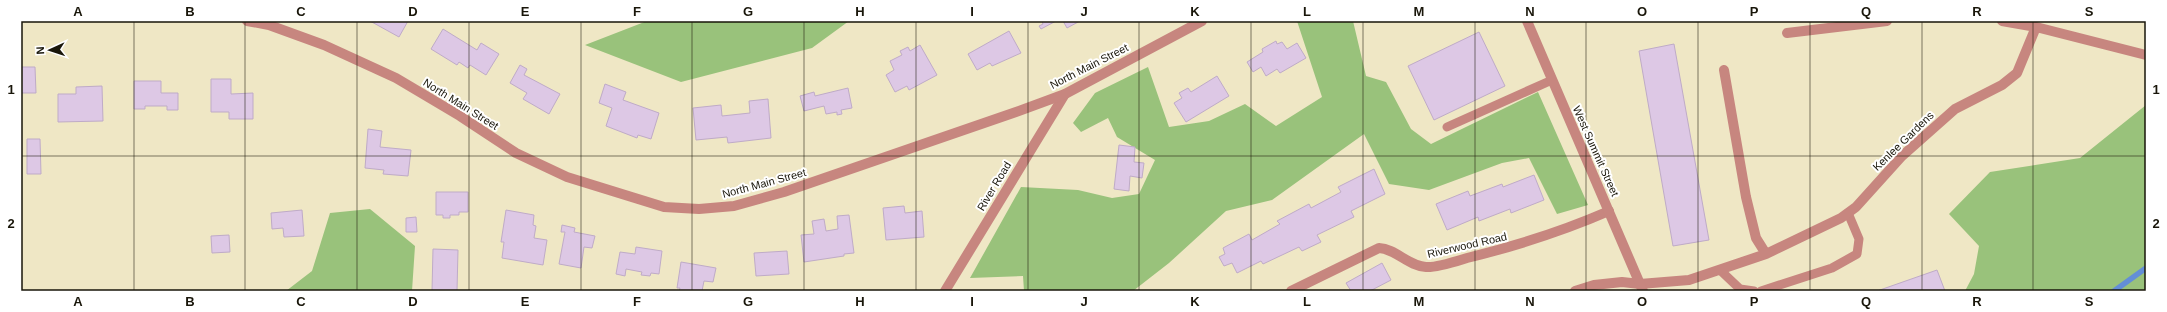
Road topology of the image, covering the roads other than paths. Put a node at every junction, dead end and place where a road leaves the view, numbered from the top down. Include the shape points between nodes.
1 (246, 21) edge
2 (1202, 21) edge
3 (1527, 21) edge
4 (1887, 21) edge
5 (2002, 21) edge
6 (2036, 27) junction
7 (1787, 34) dead end
8 (2146, 55) edge
9 (1724, 70) dead end
10 (1552, 80) junction
11 (1065, 94) junction
12 (1447, 127) dead end
13 (1609, 211) junction
14 (1848, 213) junction
15 (1766, 254) junction
16 (1720, 270) junction
17 (1641, 288) edge
18 (945, 291) edge
19 (1291, 291) edge
20 (1575, 291) edge
21 (1754, 291) edge
22 (1761, 291) edge

1 - 11 street, North Main Street via 269,25 324,45 396,78 516,153 567,177 664,207 700,209 734,206 784,192
2 - 11 street, North Main Street
3 - 10 street, West Summit Street
4 - 7 street
5 - 6 street
6 - 8 street
6 - 14 street, Kenlee Gardens via 2017,73 2002,85 1955,109 1902,156
9 - 15 street via 1746,197 1756,238
10 - 12 lane
10 - 13 street, West Summit Street
11 - 18 street, River Road
13 - 17 street, West Summit Street
13 - 19 street, Riverwood Road via 1564,230 1506,249 1426,268 1404,260 1388,248 1379,248
14 - 15 street, Kenlee Gardens
14 - 22 lane via 1859,239 1857,254 1832,268
15 - 16 street, Kenlee Gardens
16 - 17 street, Kenlee Gardens via 1689,280
16 - 21 lane via 1740,289
17 - 20 street, Kenlee Gardens via 1614,283 1594,285

